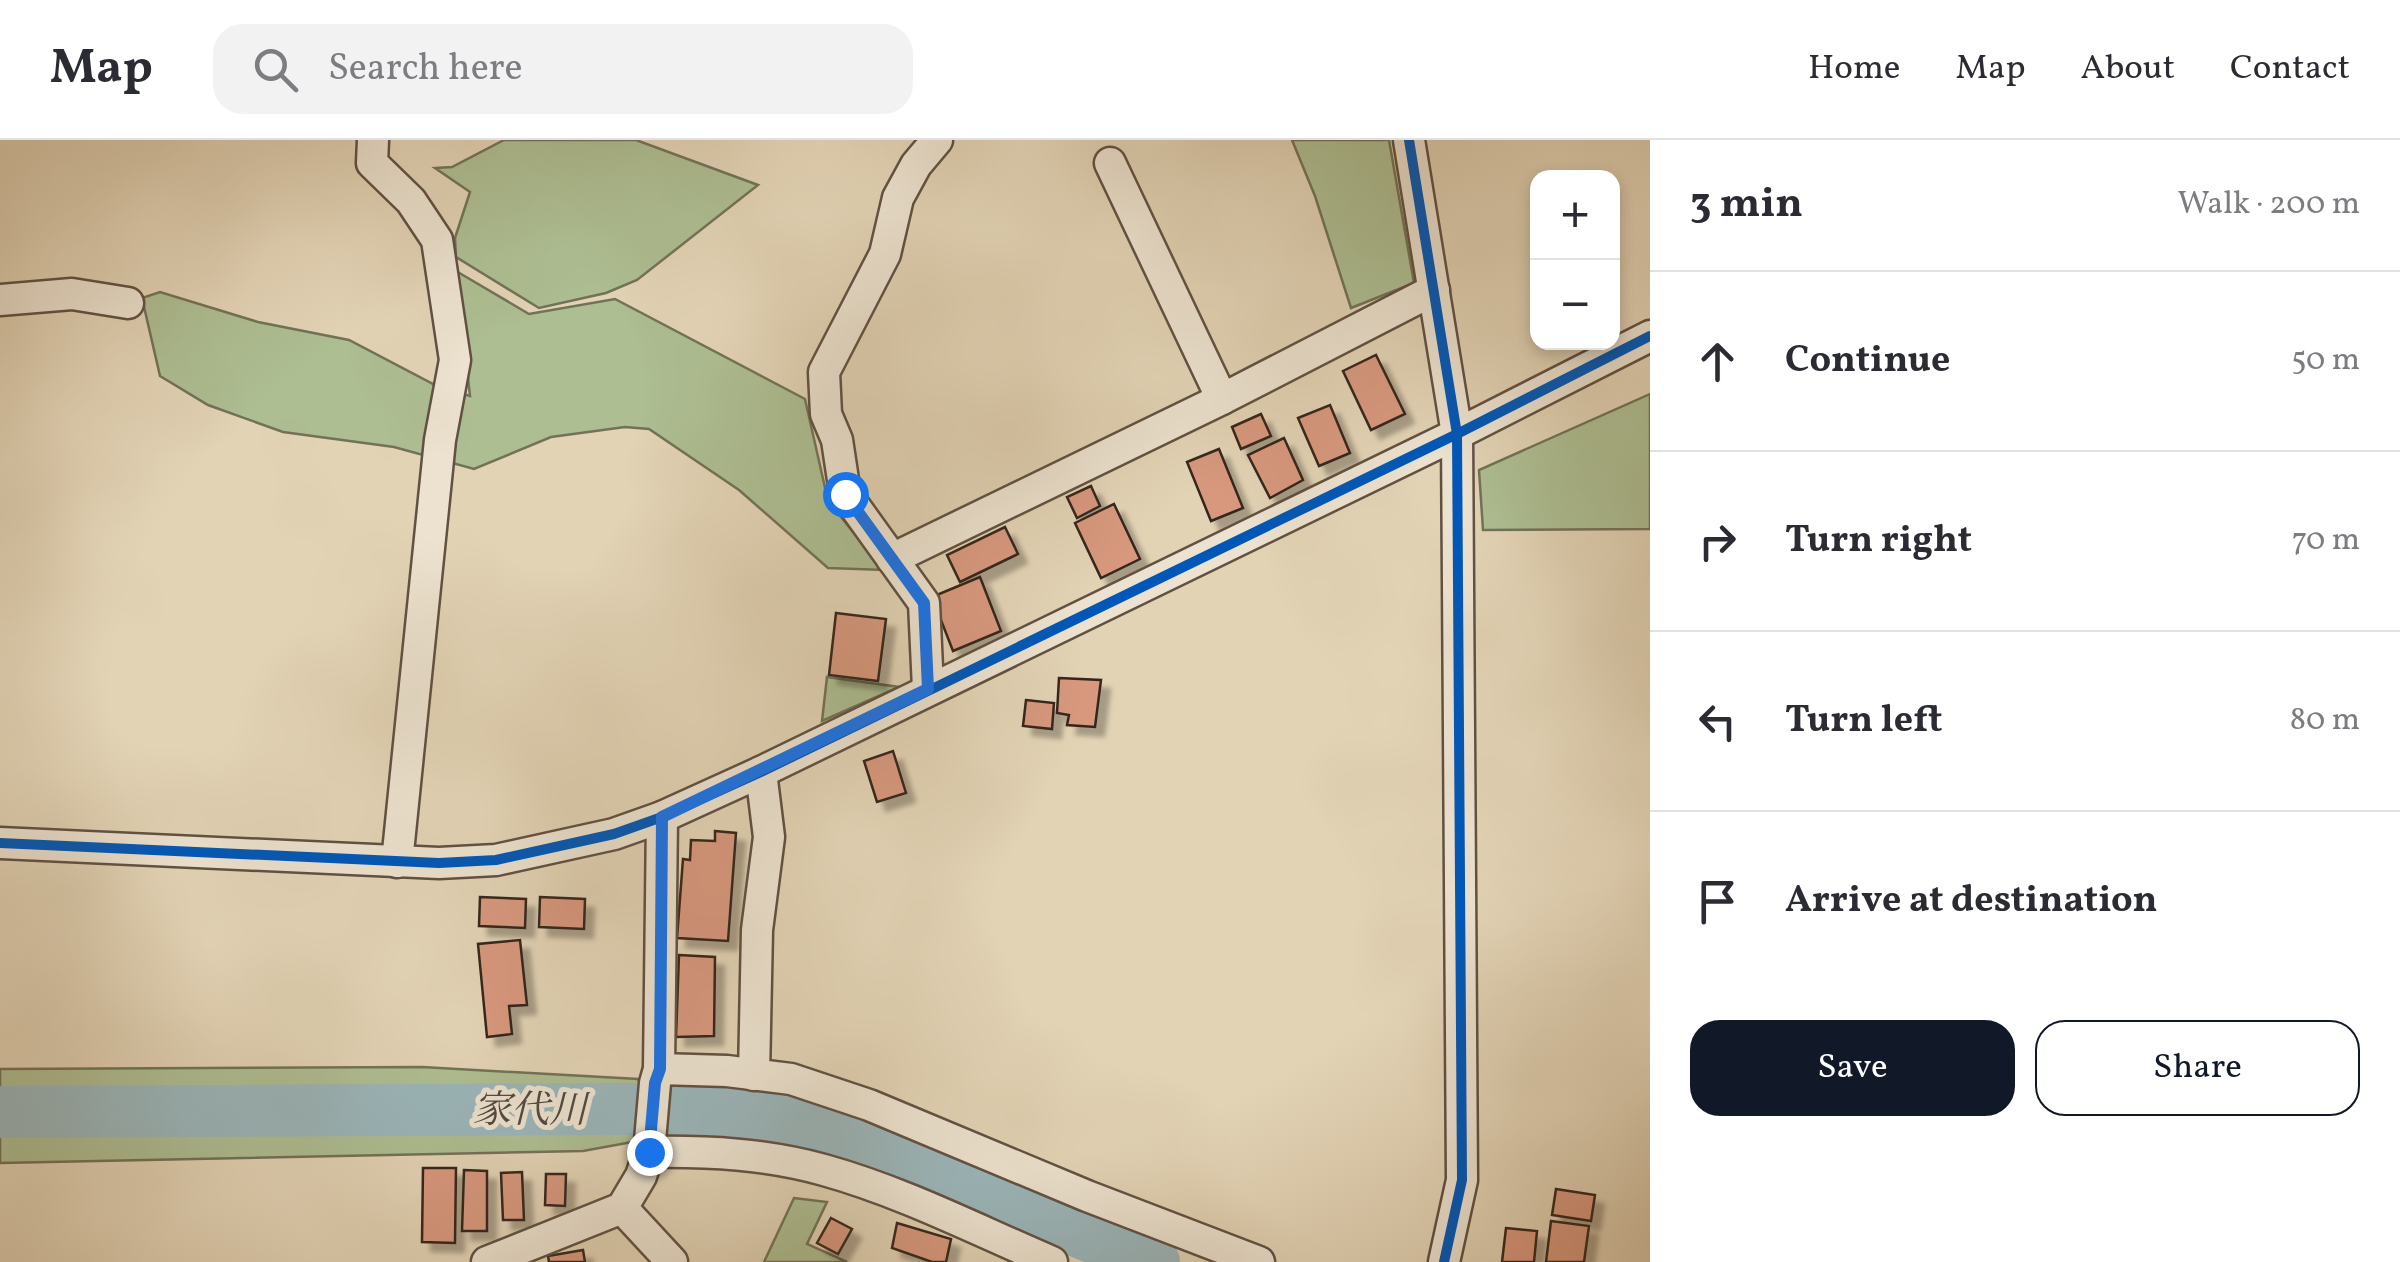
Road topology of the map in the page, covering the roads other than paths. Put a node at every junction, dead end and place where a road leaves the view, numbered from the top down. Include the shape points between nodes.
1 (373, 140) edge
2 (937, 140) edge
3 (1409, 140) edge
4 (1110, 163) dead end
5 (1434, 290) junction
6 (0, 300) edge
7 (128, 302) dead end
8 (1650, 336) edge
9 (1222, 398) junction
10 (1457, 434) junction
11 (892, 560) junction
12 (928, 689) junction
13 (761, 772) junction
14 (662, 817) junction
15 (0, 843) edge
16 (397, 862) junction
17 (754, 1075) junction
18 (657, 1076) junction
19 (651, 1141) junction
20 (622, 1208) junction
21 (1000, 1252) edge
22 (486, 1262) edge
23 (672, 1262) edge
24 (1052, 1262) edge
25 (1258, 1262) edge
26 (1444, 1262) edge

1 - 16 street via 372,163 412,201 437,240 455,360 440,440
2 - 11 street via 898,198 885,254 824,372 826,414 845,494
3 - 5 street
4 - 9 street
5 - 9 street
5 - 10 street
6 - 7 street via 72,294
8 - 10 street
9 - 11 street
10 - 12 street
10 - 26 street via 1462,1180
11 - 12 street via 924,603
12 - 13 street
13 - 14 street
13 - 17 street via 769,837 757,930
14 - 16 street via 496,860
14 - 18 street
15 - 16 street
17 - 18 street
17 - 25 street via 869,1106
18 - 19 street
19 - 20 street
19 - 21 street via 822,1169 884,1189
20 - 22 street
20 - 23 street
21 - 24 street

